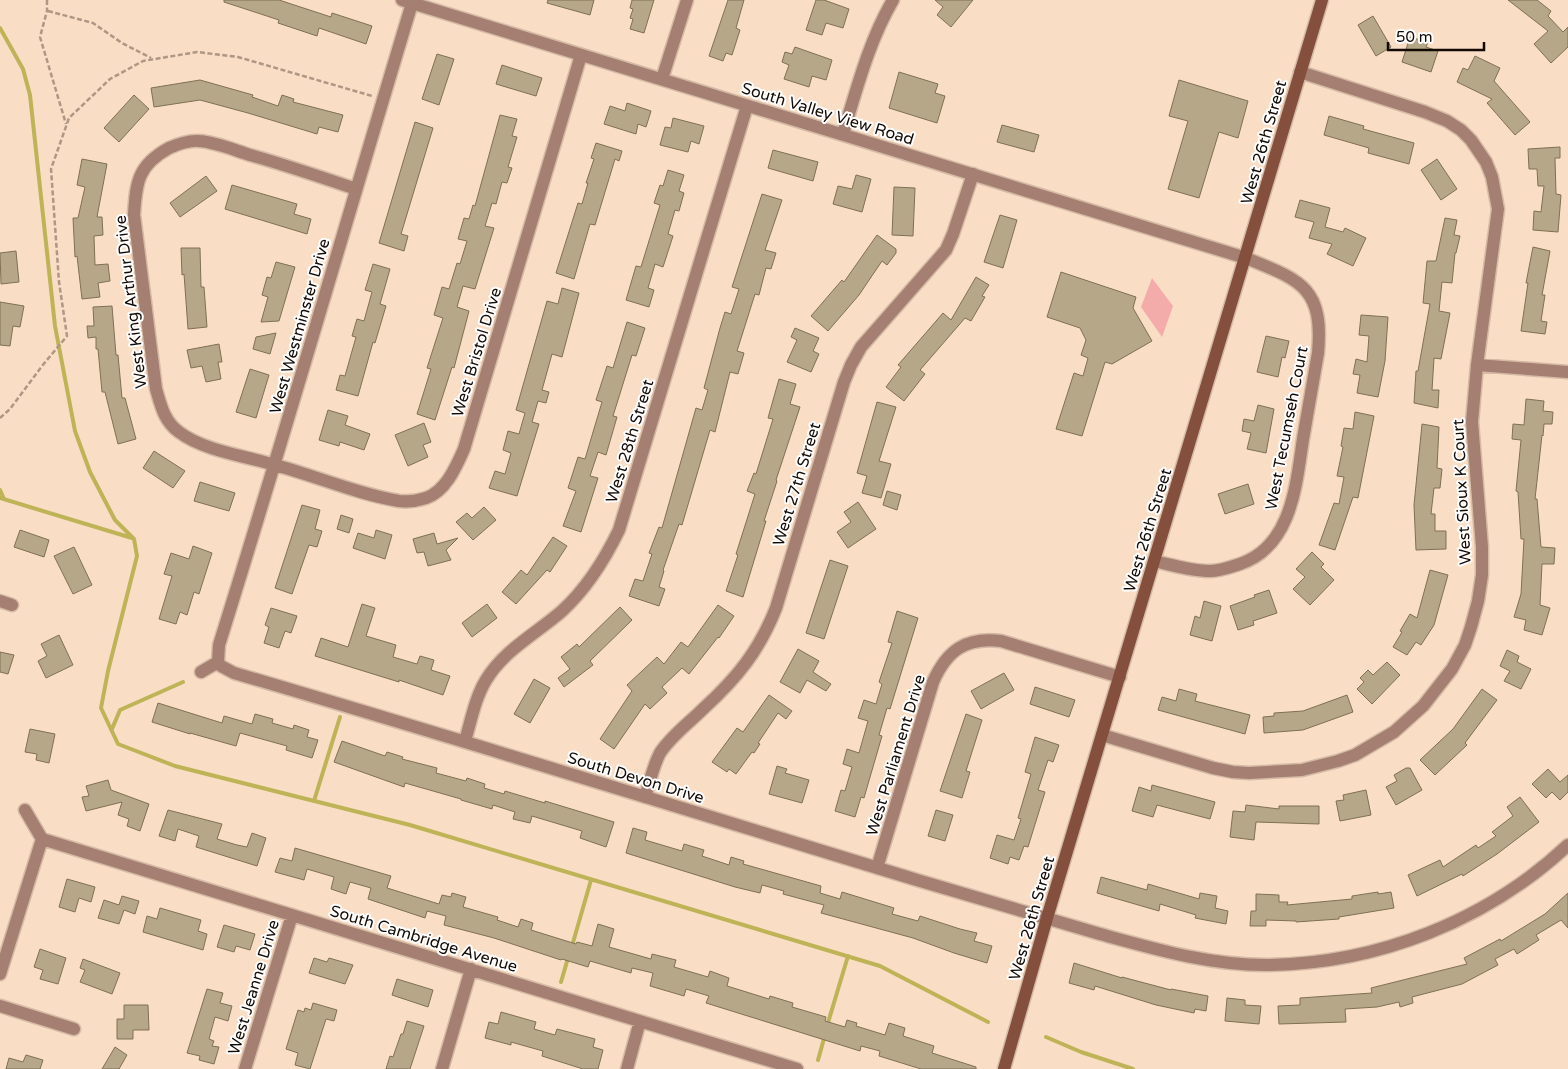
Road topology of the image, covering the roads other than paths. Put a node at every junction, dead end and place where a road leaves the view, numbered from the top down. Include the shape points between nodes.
1 (687, 0) edge
2 (893, 0) edge
3 (1322, 0) edge
4 (409, 1) edge
5 (581, 54) junction
6 (1300, 72) junction
7 (662, 79) junction
8 (748, 106) junction
9 (843, 134) junction
10 (973, 174) junction
11 (356, 189) junction
12 (1246, 258) junction
13 (1477, 366) junction
14 (1568, 372) edge
15 (276, 465) junction
16 (1154, 561) junction
17 (218, 662) junction
18 (200, 672) dead end
19 (1120, 677) junction
20 (1102, 735) junction
21 (465, 741) junction
22 (645, 796) junction
23 (25, 810) dead end
24 (42, 839) junction
25 (1568, 846) edge
26 (877, 868) junction
27 (292, 915) junction
28 (1047, 918) junction
29 (471, 969) junction
30 (0, 974) edge
31 (0, 1006) edge
32 (640, 1021) junction
33 (74, 1029) dead end
34 (245, 1069) edge
35 (442, 1069) edge
36 (627, 1069) edge
37 (797, 1069) edge
38 (1004, 1069) edge

1 - 7 street
2 - 9 street via 865,62
3 - 6 main road, West 26th Street
4 - 5 street, South Valley View Road
4 - 11 street, West Westminster Drive
5 - 7 street, South Valley View Road
5 - 15 street, West Bristol Drive via 464,449 446,483 427,498 402,501
6 - 12 main road, West 26th Street
6 - 13 street, West Sioux K Court via 1447,121 1461,130 1486,162 1498,210
7 - 8 street, South Valley View Road
8 - 9 street, South Valley View Road
8 - 21 street, West 28th Street via 619,530 584,586 562,610 519,644 491,672 479,695
9 - 10 street, South Valley View Road
10 - 12 street, South Valley View Road
10 - 22 street, West 27th Street via 946,250 861,347 851,364 767,632 730,684 661,752
11 - 15 street, West Westminster Drive
11 - 15 street, West King Arthur Drive via 270,160 199,141 186,142 160,153 139,179 134,215 156,389 164,414 188,438
12 - 16 main road, West 26th Street
12 - 16 street, West Tecumseh Court via 1298,284 1312,300 1318,318 1318,353 1291,506 1267,549 1243,563 1211,571
13 - 14 street
13 - 20 street, West Sioux K Court via 1472,422 1482,546 1478,602 1465,645 1452,669 1423,706 1394,732 1355,755 1302,770 1233,772
15 - 17 street, West Westminster Drive via 219,645
16 - 19 main road, West 26th Street
17 - 18 street
17 - 21 street, South Devon Drive via 234,673
19 - 20 main road, West 26th Street
19 - 26 street, West Parliament Drive via 988,639 958,648 950,654 933,682
20 - 28 main road, West 26th Street
21 - 22 street, South Devon Drive
22 - 26 street, South Devon Drive
23 - 24 street
24 - 27 street, South Cambridge Avenue
24 - 30 street
25 - 28 street, South Devon Drive via 1489,904 1432,932 1366,954 1300,964 1221,964
26 - 28 street, South Devon Drive
27 - 29 street, South Cambridge Avenue
27 - 34 street, West Jeanne Drive
28 - 38 main road, West 26th Street
29 - 32 street, South Cambridge Avenue
29 - 35 street
31 - 33 street
32 - 36 street
32 - 37 street, South Cambridge Avenue

